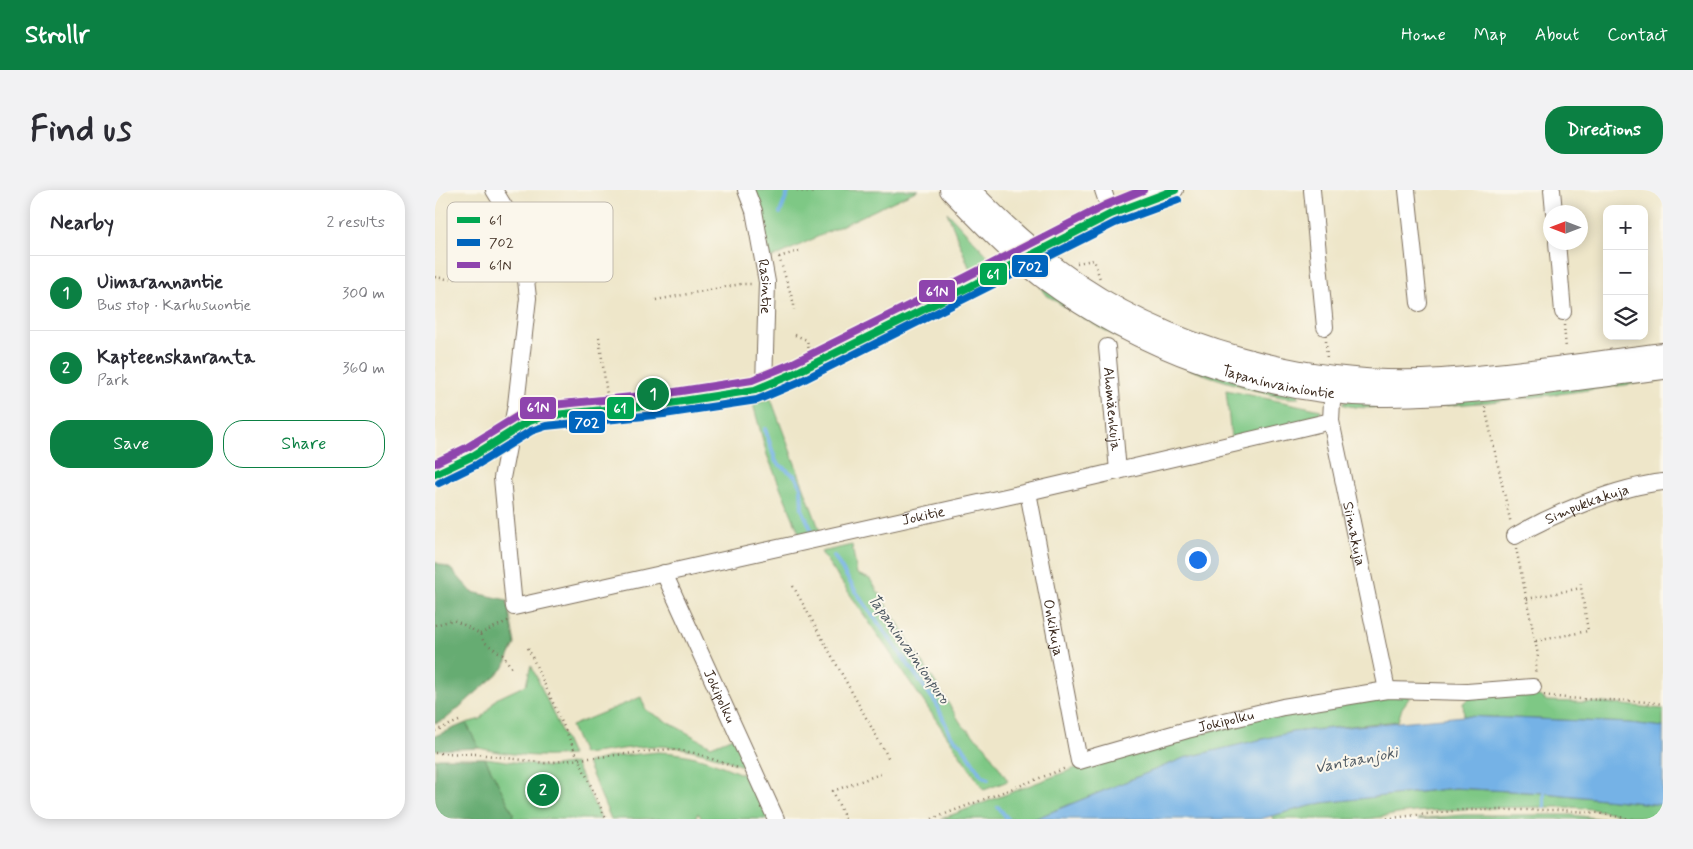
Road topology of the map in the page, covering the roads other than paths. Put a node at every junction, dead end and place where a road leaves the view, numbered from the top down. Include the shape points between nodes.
1 (495, 190) edge
2 (746, 190) edge
3 (950, 190) edge
4 (970, 190) edge
5 (1103, 190) edge
6 (1175, 190) edge
7 (1312, 190) edge
8 (1407, 190) edge
9 (1552, 190) edge
10 (502, 202) edge
11 (1553, 205) edge
12 (1111, 214) junction
13 (1558, 250) edge
14 (1029, 256) junction
15 (526, 282) edge
16 (1419, 303) dead end
17 (1563, 312) road end
18 (1325, 327) road end
19 (1107, 348) dead end
20 (1663, 353) edge
21 (1663, 368) edge
22 (1331, 378) junction
23 (764, 386) junction
24 (1331, 421) junction
25 (511, 433) junction
26 (1118, 471) junction
27 (435, 474) edge
28 (1663, 482) edge
29 (1027, 492) junction
30 (1515, 536) dead end
31 (664, 573) junction
32 (1533, 687) dead end
33 (1387, 690) junction
34 (1079, 761) joint
35 (776, 819) edge

1 - 10 street
2 - 23 street, Rasintie via 771,257 767,282
3 - 14 main road, Tapaninvainiontie
4 - 14 main road, Tapaninvainiontie
5 - 12 street
6 - 12 street
7 - 18 street
8 - 16 street
9 - 11 street
12 - 14 street
13 - 17 street
14 - 22 main road, Tapaninvainiontie via 1060,271 1103,300 1167,332 1254,362
14 - 23 street
15 - 25 street via 528,298
19 - 26 street, Ahomäenkuja
20 - 22 main road, Tapaninvainiontie via 1441,379
21 - 22 main road, Tapaninvainiontie via 1446,394 1378,396
22 - 24 street, Siimakuja
23 - 25 street via 727,394 544,416
24 - 26 street, Jokitie
24 - 33 street, Siimakuja
25 - 27 street
25 - 31 street, Jokitie via 502,478 516,612
26 - 29 street, Jokitie
28 - 30 street, Simpukkakuja via 1637,485 1617,492
29 - 31 street, Jokitie
29 - 34 street, Onkikuja
31 - 35 street, Jokipolku
32 - 33 street, Jokipolku via 1467,692
33 - 34 street, Jokipolku via 1283,707

